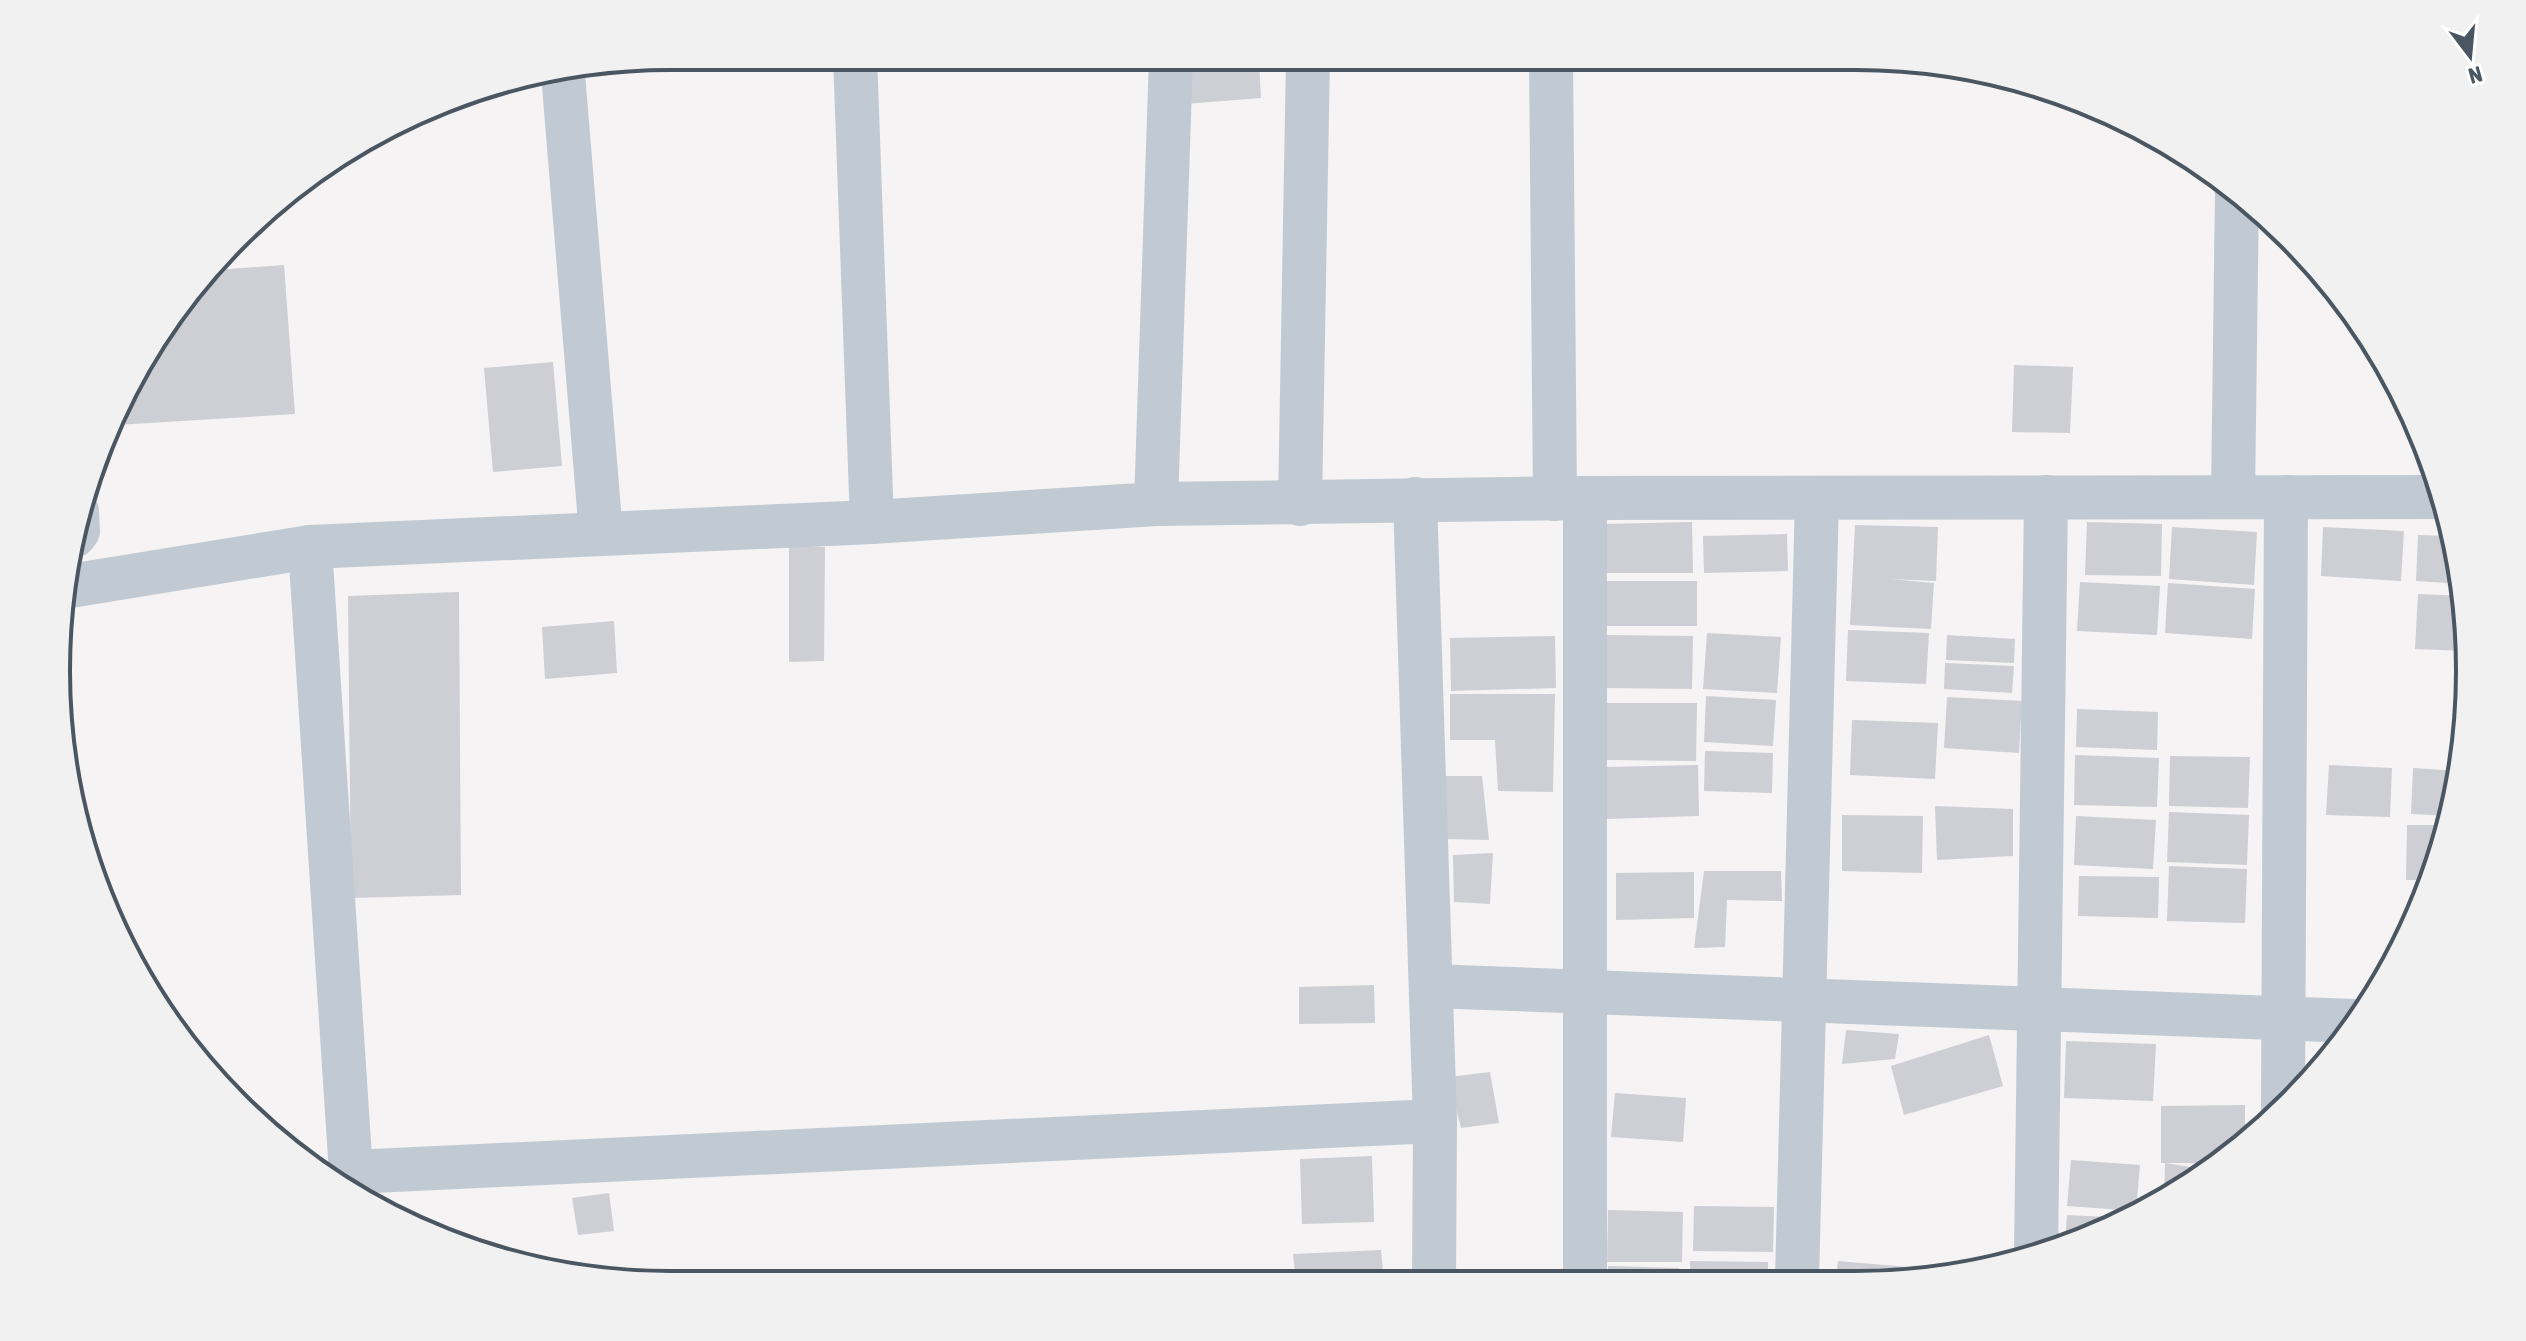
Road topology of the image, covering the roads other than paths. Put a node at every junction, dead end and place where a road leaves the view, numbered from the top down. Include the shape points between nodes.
1 (856, 70) edge
2 (1171, 70) edge
3 (1308, 70) edge
4 (1552, 70) edge
5 (564, 80) edge
6 (2237, 207) edge
7 (2046, 497) junction
8 (2233, 497) junction
9 (2286, 497) junction
10 (2430, 497) edge
11 (1570, 498) junction
12 (1817, 498) junction
13 (1415, 499) junction
14 (1156, 504) junction
15 (1300, 504) junction
16 (872, 522) junction
17 (601, 534) junction
18 (310, 547) junction
19 (76, 585) edge
20 (1431, 986) junction
21 (1585, 992) junction
22 (1804, 1000) junction
23 (2039, 1009) junction
24 (2282, 1018) junction
25 (2343, 1021) edge
26 (2283, 1092) edge
27 (1435, 1121) junction
28 (352, 1180) edge
29 (2036, 1243) edge
30 (1434, 1271) edge
31 (1585, 1271) edge
32 (1797, 1271) edge

1 - 16 street
2 - 14 street
3 - 15 street
4 - 11 street
5 - 17 street
6 - 8 street
7 - 8 street
7 - 12 street
7 - 23 street
8 - 9 street
9 - 10 street
9 - 24 street
11 - 12 street
11 - 13 street
11 - 21 street
12 - 22 street
13 - 15 street
13 - 20 street
14 - 15 street
14 - 16 street
16 - 17 street
17 - 18 street
18 - 19 street
18 - 28 street
20 - 21 street
20 - 27 street
21 - 22 street
21 - 31 street
22 - 23 street
22 - 32 street
23 - 24 street
23 - 29 street
24 - 25 street
24 - 26 street
27 - 28 street
27 - 30 street

